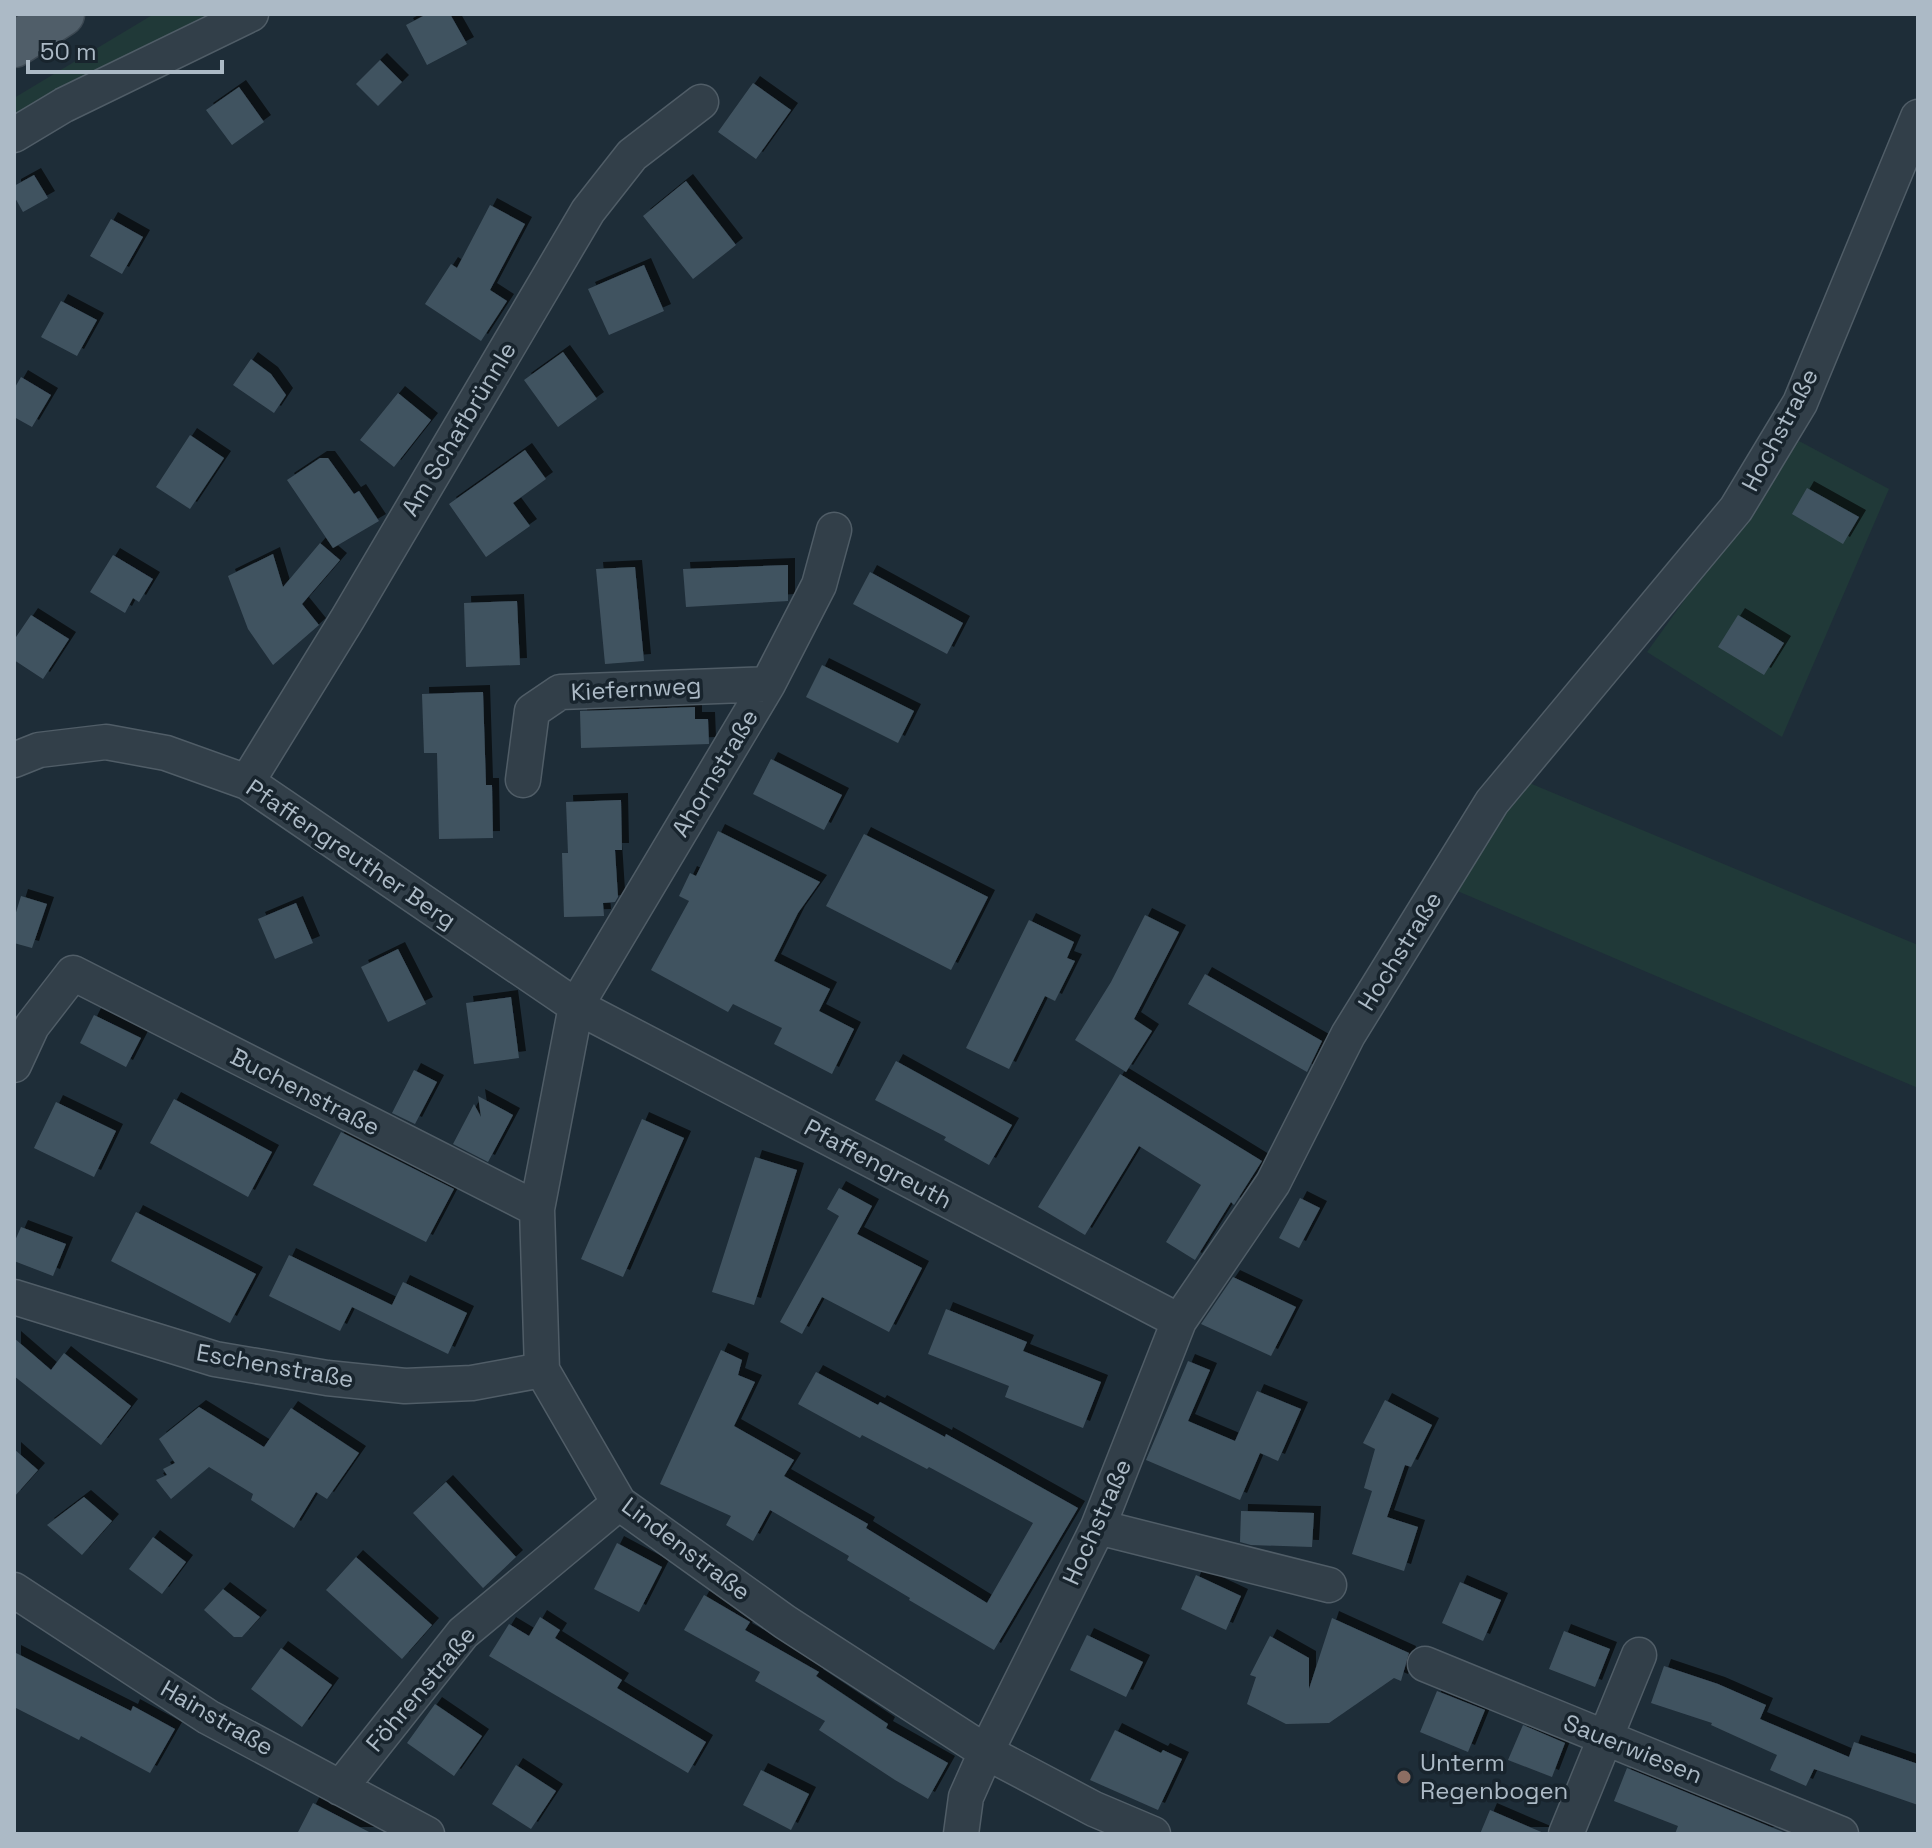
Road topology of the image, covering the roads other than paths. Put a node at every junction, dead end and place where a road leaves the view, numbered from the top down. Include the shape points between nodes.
1 (62, 14) edge
2 (251, 14) edge
3 (14, 45) edge
4 (701, 102) dead end
5 (1918, 117) edge
6 (14, 135) edge
7 (834, 530) dead end
8 (768, 684) junction
9 (14, 760) edge
10 (523, 780) dead end
11 (247, 782) junction
12 (576, 1006) junction
13 (14, 1065) edge
14 (537, 1209) junction
15 (14, 1297) edge
16 (1179, 1321) junction
17 (542, 1370) junction
18 (619, 1503) junction
19 (1098, 1527) junction
20 (1329, 1585) dead end
21 (14, 1590) edge
22 (1639, 1655) dead end
23 (1425, 1664) dead end
24 (1605, 1738) junction
25 (986, 1752) junction
26 (340, 1788) junction
27 (427, 1834) edge
28 (961, 1834) edge
29 (1153, 1834) edge
30 (1566, 1834) edge
31 (1841, 1834) edge

1 - 3 main road
2 - 6 street
4 - 11 street, Am Schafbrünnle via 632,155 588,211
5 - 16 street, Hochstraße via 1800,403 1736,509 1492,802 1348,1035 1273,1183
7 - 8 street, Ahornstraße via 819,585
8 - 10 street, Kiefernweg via 560,692 532,711
8 - 12 street, Ahornstraße
9 - 11 street, Pfaffengreuther Berg via 39,750 106,742 166,753
11 - 12 street, Pfaffengreuther Berg
12 - 14 street, Lindenstraße
12 - 16 street, Pfaffengreuth
13 - 14 street, Buchenstraße via 32,1026 73,973
14 - 17 street, Lindenstraße
15 - 17 street, Eschenstraße via 215,1359 327,1378 405,1386 472,1383
16 - 19 street, Hochstraße
17 - 18 street, Lindenstraße
18 - 25 street, Lindenstraße via 785,1622
18 - 26 street, Föhrenstraße via 463,1633
19 - 20 street
19 - 25 street, Hochstraße
21 - 26 street, Hainstraße via 208,1717
22 - 24 street
23 - 24 street, Sauerwiesen
24 - 30 street
24 - 31 street, Sauerwiesen
25 - 28 street, Hochstraße via 966,1797
25 - 29 street, Lindenstraße
26 - 27 street, Hainstraße

